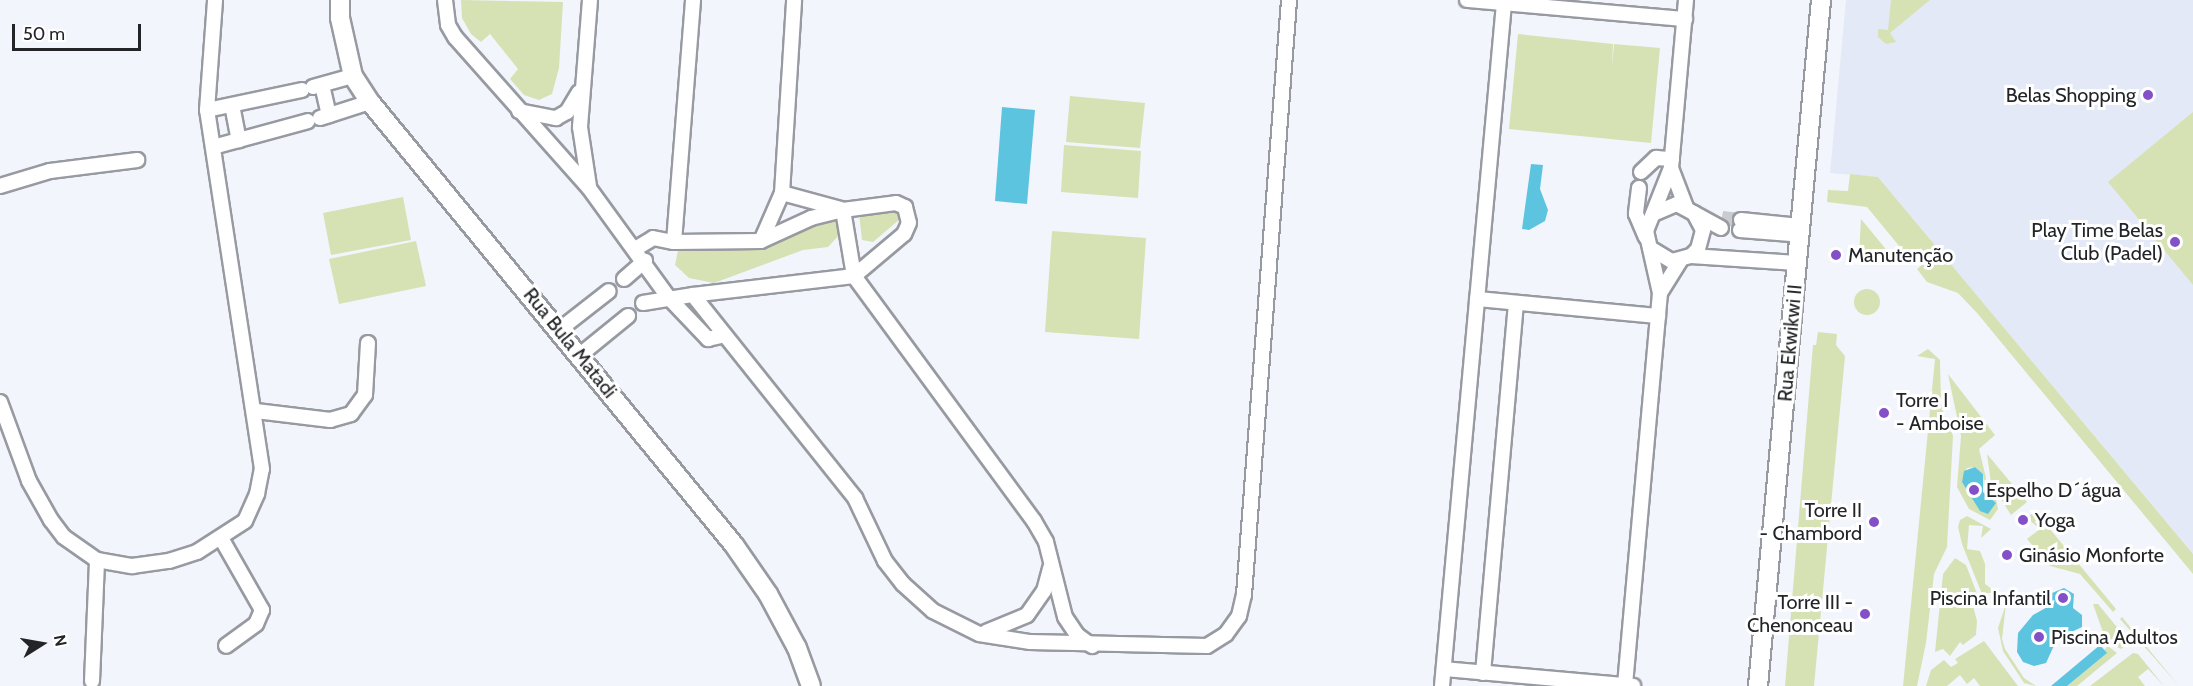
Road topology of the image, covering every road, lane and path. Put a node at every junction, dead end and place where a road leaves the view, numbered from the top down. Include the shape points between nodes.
1 (215, 0) edge
2 (340, 0) edge
3 (445, 0) edge
4 (590, 0) edge
5 (693, 0) edge
6 (794, 0) edge
7 (1289, 0) edge
8 (1467, 0) edge
9 (1686, 0) edge
10 (1821, 0) edge
11 (1504, 3) junction
12 (1685, 19) junction
13 (353, 76) junction
14 (313, 87) junction
15 (582, 88) junction
16 (370, 102) junction
17 (232, 105) junction
18 (207, 110) junction
19 (519, 111) junction
20 (319, 118) junction
21 (239, 140) junction
22 (213, 147) junction
23 (137, 160) dead end
24 (1672, 164) junction
25 (1641, 172) dead end
26 (0, 186) edge
27 (589, 188) junction
28 (1639, 188) dead end
29 (782, 193) junction
30 (843, 210) junction
31 (1690, 210) junction
32 (1653, 214) junction
33 (1722, 223) tunnel mouth
34 (1740, 225) tunnel mouth
35 (1800, 231) junction
36 (761, 241) junction
37 (674, 242) junction
38 (1648, 244) junction
39 (635, 249) junction
40 (1685, 259) junction
41 (645, 261) junction
42 (1797, 263) junction
43 (854, 276) junction
44 (624, 279) dead end
45 (609, 291) dead end
46 (1660, 293) junction
47 (693, 295) junction
48 (669, 298) junction
49 (1477, 299) junction
50 (643, 303) dead end
51 (1516, 303) junction
52 (628, 316) dead end
53 (1658, 316) junction
54 (559, 330) junction
55 (725, 335) junction
56 (368, 343) dead end
57 (580, 355) junction
58 (0, 402) edge
59 (256, 411) junction
60 (221, 538) junction
61 (97, 560) junction
62 (1051, 563) junction
63 (979, 634) junction
64 (226, 646) dead end
65 (1092, 646) junction
66 (1444, 669) junction
67 (1483, 673) junction
68 (92, 681) dead end
69 (1625, 685) edge
70 (811, 686) edge
71 (1442, 686) edge
72 (1633, 686) edge
73 (1758, 686) edge

1 - 18 street
2 - 13 street, Rua Bula Matadi via 340,18
3 - 19 street via 448,25 455,38
4 - 15 street
5 - 37 street
6 - 29 street
7 - 65 street via 1244,595 1239,616 1226,634 1207,646
8 - 11 street
9 - 12 street
10 - 35 street, Rua Ekwikwi II
11 - 12 street
11 - 49 street
12 - 24 street
13 - 14 street
13 - 16 street, Rua Bula Matadi
14 - 17 street
14 - 20 street
15 - 19 street via 567,111 556,118
15 - 27 street via 580,127
16 - 20 street
16 - 54 street, Rua Bula Matadi
17 - 18 street
17 - 21 street
18 - 22 street
19 - 27 street
20 - 21 street
21 - 22 street
22 - 59 street
23 - 26 street via 50,171
24 - 25 street via 1656,158
24 - 31 street
24 - 32 street
27 - 39 street
28 - 38 street via 1636,214
29 - 30 street
29 - 36 street
30 - 36 street via 811,218
30 - 43 street
30 - 43 street via 896,202 905,207 909,223 904,234
31 - 32 street via 1668,205
31 - 33 street
31 - 40 street via 1703,230 1698,249
32 - 38 street
34 - 35 street
35 - 42 street, Rua Ekwikwi II
36 - 37 street
37 - 39 street via 653,238
38 - 40 street via 1664,259
38 - 46 street
39 - 41 street
40 - 42 street
40 - 46 street
41 - 44 street
41 - 48 street
42 - 73 street, Rua Ekwikwi II
43 - 47 street
43 - 62 street via 1034,522 1046,542
45 - 54 street
46 - 53 street
47 - 48 street
47 - 55 street
48 - 50 street
48 - 55 street via 708,339
49 - 51 street
49 - 66 street
51 - 53 street
51 - 67 street
52 - 57 street
53 - 69 street
54 - 57 street, Rua Bula Matadi
55 - 63 street via 855,498 885,561 903,584 933,611
56 - 59 street via 365,395 351,414 330,420
57 - 70 street, Rua Bula Matadi via 734,545 768,594 797,648
58 - 61 street via 29,481 51,520 64,537
59 - 60 street via 262,469 257,494 244,521
60 - 61 street via 169,561 132,566
60 - 64 street via 262,610 256,624
61 - 68 street
62 - 63 street via 1044,591 1027,615 1007,627
62 - 65 street via 1065,617 1077,635
63 - 65 street
66 - 67 street
66 - 71 street
67 - 69 street
69 - 72 street

